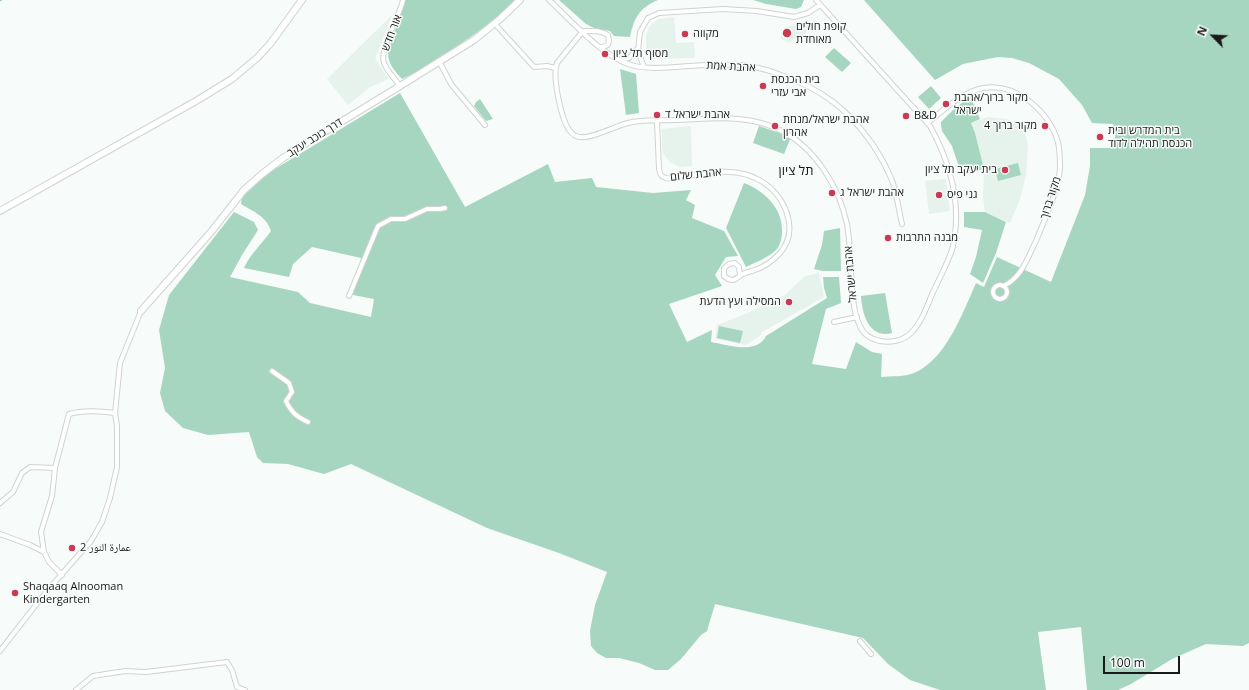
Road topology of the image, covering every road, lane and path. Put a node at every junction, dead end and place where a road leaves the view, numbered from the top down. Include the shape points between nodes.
1 (302, 0) edge
2 (404, 0) edge
3 (520, 0) edge
4 (549, 0) edge
5 (816, 0) edge
6 (820, 5) junction
7 (495, 24) junction
8 (582, 31) junction
9 (600, 47) junction
10 (638, 48) junction
11 (620, 59) junction
12 (439, 61) junction
13 (644, 67) junction
14 (555, 68) junction
15 (400, 86) junction
16 (657, 121) junction
17 (927, 123) junction
18 (485, 125) dead end
19 (445, 208) dead end
20 (0, 211) edge
21 (902, 224) dead end
22 (740, 270) junction
23 (751, 272) junction
24 (740, 276) junction
25 (1012, 281) junction
26 (1003, 286) junction
27 (1007, 291) junction
28 (349, 296) dead end
29 (141, 311) joint
30 (857, 317) junction
31 (834, 322) dead end
32 (272, 371) dead end
33 (115, 413) junction
34 (308, 422) dead end
35 (55, 468) junction
36 (0, 503) edge
37 (0, 534) edge
38 (44, 552) junction
39 (62, 575) junction
40 (860, 642) dead end
41 (0, 651) edge
42 (871, 654) dead end
43 (76, 690) edge
44 (245, 690) edge

1 - 20 street via 270,44 232,79
2 - 15 street, אור חדש via 383,56 385,65
3 - 7 street, דרך כוכב יעקב
4 - 8 street, אהבת אמת
5 - 6 street, אהבת ישראל
6 - 10 street via 808,13 794,17 735,9 666,11 648,18 640,32
6 - 17 street, אהבת ישראל
7 - 12 street, דרך כוכב יעקב
7 - 14 street via 534,67
8 - 9 street, אהבת אמת via 589,40
8 - 9 street via 603,32 608,35 608,45
8 - 14 street
9 - 11 street, אהבת אמת
10 - 11 street via 629,58
10 - 13 street
11 - 13 street, אהבת אמת
12 - 15 street, דרך כוכב יעקב
12 - 18 street via 451,84
13 - 21 street, אהבת אמת via 749,66 789,78 819,91 852,117 880,156 892,183
14 - 16 street, אהבת ישראל via 555,80 562,109 569,130 574,135 585,137 632,122
15 - 29 street, דרך כוכב יעקב via 308,142 262,174 244,190 211,232
16 - 23 street, אהבת שלום via 659,169 664,178 719,172 741,173 761,181 780,200 786,210 790,227 787,242 774,260
16 - 30 street, אהבת ישראל via 747,119 779,129 803,146 820,164 841,202 847,225
17 - 25 street, מקור ברוך via 970,92 984,88 1002,88 1031,102 1046,118 1055,133 1060,158 1058,182 1024,266
17 - 30 street, אהבת ישראל via 950,169 956,226 952,250 920,320 907,336 886,342 873,339 860,327
19 - 28 street via 427,209 406,219 391,219 378,226
22 - 23 street
22 - 24 street
22 - 24 street via 732,263 726,265 724,270 724,276 731,280
23 - 24 street
25 - 26 street, מקור ברוך
25 - 27 street
26 - 27 street
26 - 27 street via 995,288 995,297 1003,298
29 - 33 street via 120,363
30 - 31 street
32 - 34 street via 289,383 292,392 286,401 299,418
33 - 35 street via 69,414
33 - 39 street via 117,467 110,498 102,522 91,541
35 - 36 street via 30,467 22,473 14,492
35 - 38 street via 52,496 41,532
37 - 38 street
38 - 39 street via 49,562
39 - 41 street
40 - 42 street
43 - 44 street via 93,676 227,662 237,687

